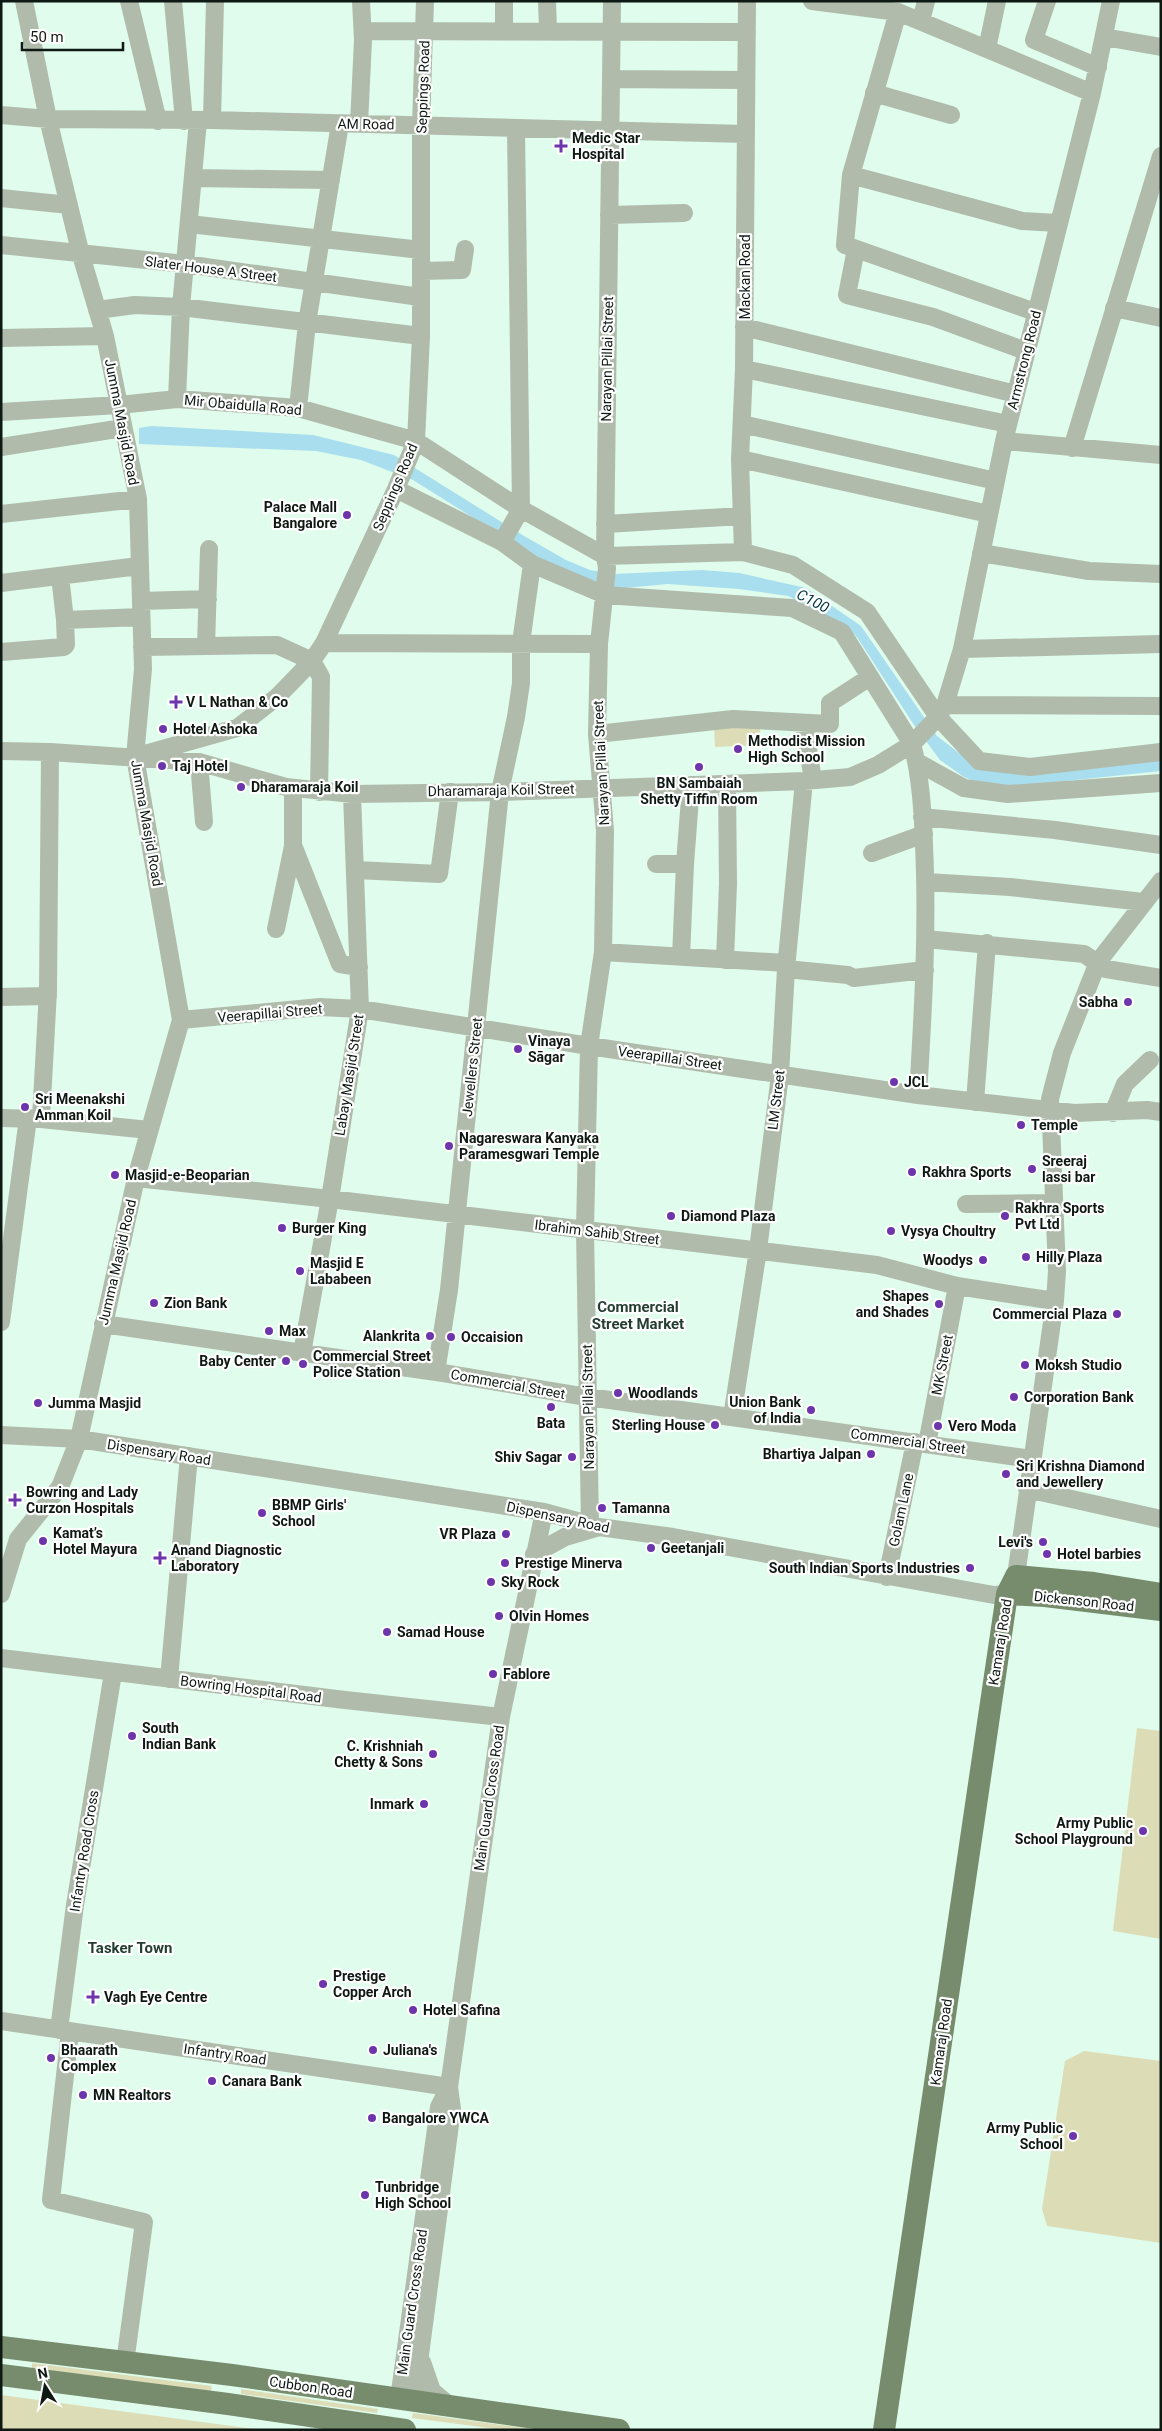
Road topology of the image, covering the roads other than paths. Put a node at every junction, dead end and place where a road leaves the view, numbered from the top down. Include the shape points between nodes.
1 (24, 1) edge
2 (129, 1) edge
3 (173, 1) edge
4 (215, 1) edge
5 (361, 1) edge
6 (425, 1) edge
7 (504, 1) edge
8 (548, 1) edge
9 (612, 1) edge
10 (747, 1) edge
11 (812, 1) edge
12 (926, 1) edge
13 (997, 1) edge
14 (1047, 1) edge
15 (1111, 1) edge
16 (910, 12) edge
17 (504, 29) junction
18 (363, 30) junction
19 (426, 30) junction
20 (548, 30) junction
21 (612, 30) junction
22 (747, 32) junction
23 (1104, 37) junction
24 (1161, 47) edge
25 (987, 49) junction
26 (1098, 67) junction
27 (611, 79) junction
28 (746, 80) junction
29 (874, 93) junction
30 (1092, 94) junction
31 (1, 115) edge
32 (951, 115) dead end
33 (48, 119) junction
34 (158, 121) junction
35 (198, 121) junction
36 (340, 124) junction
37 (359, 124) junction
38 (421, 126) junction
39 (516, 128) junction
40 (610, 130) junction
41 (745, 134) junction
42 (1161, 156) edge
43 (851, 175) junction
44 (194, 178) junction
45 (331, 180) junction
46 (1, 198) edge
47 (69, 205) junction
48 (684, 213) dead end
49 (609, 215) junction
50 (1058, 223) junction
51 (189, 224) junction
52 (320, 239) junction
53 (1, 245) edge
54 (465, 249) dead end
55 (856, 249) junction
56 (421, 250) junction
57 (81, 255) junction
58 (185, 264) junction
59 (421, 271) junction
60 (314, 281) junction
61 (420, 297) junction
62 (181, 307) junction
63 (1114, 308) junction
64 (98, 310) junction
65 (1035, 312) junction
66 (1161, 318) edge
67 (308, 323) junction
68 (744, 327) junction
69 (105, 336) junction
70 (422, 336) junction
71 (1, 338) edge
72 (1026, 350) junction
73 (744, 369) junction
74 (1016, 394) junction
75 (177, 399) junction
76 (119, 406) junction
77 (298, 408) junction
78 (1, 412) edge
79 (742, 424) junction
80 (1008, 424) junction
81 (123, 428) junction
82 (416, 440) junction
83 (1004, 441) junction
84 (1, 447) edge
85 (1072, 448) junction
86 (1161, 455) edge
87 (740, 459) junction
88 (996, 481) junction
89 (396, 489) junction
90 (138, 499) junction
91 (1, 514) edge
92 (989, 514) junction
93 (742, 516) junction
94 (517, 517) junction
95 (605, 524) junction
96 (502, 542) junction
97 (209, 549) dead end
98 (743, 552) junction
99 (981, 553) junction
100 (606, 562) junction
101 (532, 564) junction
102 (139, 566) junction
103 (1161, 574) edge
104 (60, 576) junction
105 (1, 583) edge
106 (605, 592) junction
107 (208, 599) junction
108 (141, 609) junction
109 (66, 620) junction
110 (324, 643) junction
111 (520, 643) junction
112 (599, 644) junction
113 (1161, 644) edge
114 (206, 646) junction
115 (142, 647) junction
116 (962, 649) junction
117 (1, 652) edge
118 (312, 661) junction
119 (870, 677) junction
120 (1161, 706) edge
121 (938, 715) junction
122 (804, 724) junction
123 (597, 734) junction
124 (916, 740) junction
125 (1, 751) edge
126 (50, 752) junction
127 (1161, 752) edge
128 (135, 757) junction
129 (199, 762) junction
130 (917, 762) junction
131 (808, 781) junction
132 (1161, 782) edge
133 (727, 784) junction
134 (691, 785) junction
135 (293, 788) junction
136 (602, 788) junction
137 (319, 792) junction
138 (450, 792) junction
139 (500, 792) junction
140 (352, 794) junction
141 (204, 822) dead end
142 (923, 826) junction
143 (294, 845) junction
144 (1161, 845) edge
145 (872, 853) dead end
146 (656, 864) dead end
147 (685, 864) junction
148 (356, 870) junction
149 (1161, 881) edge
150 (926, 882) junction
151 (1144, 902) junction
152 (276, 929) dead end
153 (926, 939) junction
154 (987, 944) junction
155 (604, 952) junction
156 (681, 957) junction
157 (726, 960) junction
158 (1098, 962) junction
159 (786, 966) junction
160 (359, 967) junction
161 (925, 970) junction
162 (1161, 978) edge
163 (48, 996) junction
164 (1, 997) edge
165 (360, 1009) junction
166 (181, 1020) junction
167 (476, 1026) junction
168 (589, 1046) junction
169 (1150, 1060) dead end
170 (780, 1075) junction
171 (918, 1095) junction
172 (975, 1102) junction
173 (1048, 1109) junction
174 (1161, 1112) edge
175 (1113, 1113) junction
176 (1, 1118) edge
177 (35, 1119) junction
178 (149, 1130) junction
179 (136, 1178) junction
180 (330, 1198) junction
181 (1053, 1203) junction
182 (966, 1204) dead end
183 (457, 1215) junction
184 (585, 1230) junction
185 (758, 1250) junction
186 (957, 1286) junction
187 (1055, 1301) junction
188 (1, 1322) edge
189 (103, 1324) junction
190 (302, 1353) junction
191 (436, 1372) junction
192 (589, 1398) junction
193 (732, 1417) junction
194 (1, 1435) edge
195 (78, 1439) junction
196 (921, 1443) junction
197 (189, 1456) junction
198 (1032, 1459) junction
199 (1027, 1489) junction
200 (544, 1512) junction
201 (1161, 1519) edge
202 (594, 1526) junction
203 (534, 1554) junction
204 (887, 1577) junction
205 (1014, 1588) junction
206 (1, 1594) edge
207 (1161, 1594) edge
208 (1161, 1610) edge
209 (1, 1658) edge
210 (113, 1673) junction
211 (169, 1680) junction
212 (501, 1716) junction
213 (1, 2021) edge
214 (65, 2030) junction
215 (449, 2087) junction
216 (918, 2244) junction
217 (6, 2348) edge
218 (420, 2357) junction
219 (125, 2363) junction
220 (5, 2375) edge
221 (232, 2375) junction
222 (406, 2400) junction
223 (228, 2404) junction
224 (450, 2406) junction
225 (405, 2430) edge
226 (620, 2430) edge
227 (884, 2430) edge
228 (898, 2430) edge

1 - 33 street, Jumma Masjid Road
2 - 34 street
3 - 35 street
4 - 35 street
5 - 18 street
6 - 19 street, Seppings Road
7 - 17 street
8 - 20 street
9 - 21 street, Narayan Pillai Street
10 - 22 street, Mackan Road
11 - 16 street
12 - 16 street
13 - 25 street
14 - 26 street via 1034,40
15 - 23 street, Armstrong Road
16 - 25 street
16 - 29 street
17 - 19 street
17 - 20 street
18 - 19 street
18 - 37 street
19 - 38 street, Seppings Road
20 - 21 street
21 - 22 street
21 - 27 street, Narayan Pillai Street
22 - 28 street, Mackan Road
23 - 24 street
23 - 26 street, Armstrong Road
25 - 30 street
26 - 30 street, Armstrong Road
27 - 28 street
27 - 40 street, Narayan Pillai Street
28 - 41 street, Mackan Road
29 - 32 street
29 - 43 street
30 - 50 street, Armstrong Road
31 - 33 street, AM Road
33 - 34 street, AM Road
33 - 47 street, Jumma Masjid Road
34 - 35 street, AM Road
35 - 36 street, AM Road
35 - 44 street
36 - 37 street, AM Road
36 - 45 street
37 - 38 street, AM Road
38 - 39 street, AM Road
38 - 56 street, Seppings Road
39 - 40 street, AM Road
39 - 94 street
40 - 41 street, AM Road
40 - 49 street, Narayan Pillai Street
41 - 68 street, Mackan Road
42 - 63 street
43 - 50 street via 1022,221
43 - 55 street via 845,245
44 - 45 street
44 - 51 street
45 - 52 street
46 - 47 street
47 - 57 street, Jumma Masjid Road
48 - 49 street
49 - 95 street, Narayan Pillai Street
50 - 65 street, Armstrong Road
51 - 52 street
51 - 58 street
52 - 56 street
52 - 60 street
53 - 57 street, Slater House A Street
54 - 59 street via 462,270
55 - 65 street
55 - 72 street via 847,295 933,318
56 - 59 street, Seppings Road
57 - 58 street, Slater House A Street
57 - 64 street, Jumma Masjid Road
58 - 60 street, Slater House A Street
58 - 62 street
59 - 61 street, Seppings Road
60 - 61 street, Slater House A Street
60 - 67 street
61 - 70 street, Seppings Road
62 - 64 street via 135,305
62 - 67 street
62 - 75 street
63 - 66 street
63 - 85 street
64 - 69 street, Jumma Masjid Road
65 - 72 street, Armstrong Road
67 - 70 street
67 - 77 street
68 - 73 street, Mackan Road
68 - 74 street
69 - 71 street
69 - 76 street, Jumma Masjid Road
70 - 82 street, Seppings Road
72 - 74 street, Armstrong Road
73 - 79 street, Mackan Road
73 - 80 street
74 - 80 street, Armstrong Road
75 - 76 street, Mir Obaidulla Road
75 - 77 street, Mir Obaidulla Road
76 - 78 street, Mir Obaidulla Road
76 - 81 street, Jumma Masjid Road
77 - 82 street, Mir Obaidulla Road
79 - 87 street, Mackan Road
79 - 88 street
80 - 83 street, Armstrong Road
81 - 84 street
81 - 90 street, Jumma Masjid Road
82 - 89 street, Seppings Road
82 - 94 street, Mir Obaidulla Road
83 - 85 street
83 - 88 street, Armstrong Road
85 - 86 street
87 - 92 street
87 - 93 street, Mackan Road
88 - 92 street, Armstrong Road
89 - 96 street
89 - 110 street, Seppings Road
90 - 91 street
90 - 102 street, Jumma Masjid Road
92 - 99 street, Armstrong Road
93 - 95 street
93 - 98 street, Mackan Road
94 - 96 street
94 - 100 street, Mir Obaidulla Road
95 - 100 street, Narayan Pillai Street
96 - 101 street
97 - 107 street
98 - 100 street
98 - 121 street via 793,565 867,612
99 - 103 street via 1089,571
99 - 116 street, Armstrong Road
100 - 106 street, Narayan Pillai Street
101 - 106 street
101 - 111 street, Jewellers Street
102 - 104 street
102 - 108 street, Jumma Masjid Road
104 - 105 street
104 - 109 street
106 - 112 street, Narayan Pillai Street
106 - 119 street via 792,608 842,632
107 - 108 street
107 - 114 street
108 - 109 street
108 - 115 street, Jumma Masjid Road
109 - 117 street via 64,647
110 - 111 street
110 - 118 street, Seppings Road
111 - 112 street
111 - 139 street, Jewellers Street via 521,683
112 - 123 street, Narayan Pillai Street
113 - 116 street
114 - 115 street
114 - 118 street via 278,645
115 - 128 street, Jumma Masjid Road
116 - 121 street, Armstrong Road
118 - 128 street, Seppings Road via 277,697 237,728
118 - 137 street via 321,677
119 - 122 street via 830,702 830,724
119 - 124 street
120 - 121 street
121 - 124 street, Dharamaraja Koil Street
121 - 127 street via 978,761 1030,767
122 - 123 street via 733,719
122 - 131 street, LM Street
123 - 136 street, Narayan Pillai Street
124 - 130 street
124 - 131 street, Dharamaraja Koil Street via 878,765 850,777
125 - 126 street, Dharamaraja Koil Street
126 - 128 street, Dharamaraja Koil Street
126 - 163 street
128 - 129 street, Dharamaraja Koil Street
128 - 166 street, Jumma Masjid Road
129 - 135 street, Dharamaraja Koil Street
129 - 141 street
130 - 132 street via 964,788 1008,794
130 - 142 street
131 - 133 street, Dharamaraja Koil Street
131 - 159 street, LM Street
133 - 134 street, Dharamaraja Koil Street
133 - 157 street
134 - 136 street, Dharamaraja Koil Street
134 - 147 street
135 - 137 street, Dharamaraja Koil Street
135 - 143 street
136 - 139 street, Dharamaraja Koil Street
136 - 155 street, Narayan Pillai Street via 606,872
137 - 140 street, Dharamaraja Koil Street
138 - 139 street, Dharamaraja Koil Street
138 - 140 street, Dharamaraja Koil Street
138 - 148 street via 439,874
139 - 167 street, Jewellers Street
140 - 148 street, Labay Masjid Street
142 - 144 street via 1055,830
142 - 145 street
142 - 150 street
143 - 152 street
143 - 160 street via 340,964
146 - 147 street
147 - 156 street
148 - 160 street, Labay Masjid Street
149 - 151 street, Kamaraj Road
150 - 151 street via 1010,887
150 - 153 street
151 - 158 street, Kamaraj Road
153 - 154 street
153 - 161 street
154 - 158 street via 1084,954
154 - 172 street
155 - 156 street
155 - 168 street, Narayan Pillai Street
156 - 157 street
157 - 159 street
158 - 162 street via 1106,968
158 - 173 street, Kamaraj Road via 1062,1053
159 - 161 street via 848,974 854,978
159 - 170 street, LM Street
160 - 165 street, Labay Masjid Street
161 - 171 street
163 - 164 street
163 - 177 street
165 - 166 street, Veerapillai Street via 320,1007
165 - 167 street, Veerapillai Street
165 - 180 street, Labay Masjid Street
166 - 178 street, Jumma Masjid Road
167 - 168 street, Veerapillai Street
167 - 183 street, Jewellers Street
168 - 170 street, Veerapillai Street
168 - 184 street, Narayan Pillai Street
169 - 175 street via 1125,1084
170 - 171 street, Veerapillai Street
170 - 185 street, LM Street
171 - 172 street, Veerapillai Street
172 - 173 street, Veerapillai Street
173 - 175 street, Veerapillai Street
173 - 181 street, Kamaraj Road
174 - 175 street, Veerapillai Street
176 - 177 street
177 - 178 street
177 - 188 street
178 - 179 street, Jumma Masjid Road
179 - 180 street, Ibrahim Sahib Street
179 - 189 street, Jumma Masjid Road
180 - 183 street, Ibrahim Sahib Street
180 - 190 street, Labay Masjid Street
181 - 182 street
181 - 187 street, Kamaraj Road via 1057,1272
183 - 184 street, Ibrahim Sahib Street
183 - 191 street, Jewellers Street
184 - 185 street, Ibrahim Sahib Street
184 - 192 street, Narayan Pillai Street
185 - 186 street, Ibrahim Sahib Street via 876,1264
185 - 193 street, LM Street
186 - 187 street, Ibrahim Sahib Street
186 - 196 street, MK Street
187 - 198 street, Kamaraj Road
189 - 190 street, Commercial Street
189 - 195 street, Jumma Masjid Road
190 - 191 street, Commercial Street
191 - 192 street, Commercial Street
192 - 193 street, Commercial Street
192 - 202 street, Narayan Pillai Street
193 - 196 street, Commercial Street
194 - 195 street, Dispensary Road
195 - 197 street, Dispensary Road
195 - 206 street, Jumma Masjid Road via 60,1487 18,1539
196 - 198 street, Commercial Street
196 - 204 street, Golam Lane
197 - 200 street, Dispensary Road
197 - 211 street
198 - 199 street, Kamaraj Road
199 - 201 street
199 - 205 street, Kamaraj Road
200 - 202 street, Dispensary Road
200 - 203 street, Main Guard Cross Road
202 - 203 street
202 - 204 street, Dispensary Road
203 - 212 street, Main Guard Cross Road
204 - 205 street, Dispensary Road via 994,1595
205 - 207 main road, Dickenson Road via 1094,1584
205 - 208 main road, Dickenson Road via 1046,1596
205 - 216 main road, Kamaraj Road
209 - 210 street, Bowring Hospital Road
210 - 211 street, Bowring Hospital Road
210 - 214 street, Infantry Road Cross via 75,1904
211 - 212 street, Bowring Hospital Road
212 - 215 street, Main Guard Cross Road
213 - 214 street, Infantry Road
214 - 215 street, Infantry Road
214 - 219 street, Infantry Road Cross via 51,2200 144,2222
215 - 218 street, Main Guard Cross Road via 452,2109
215 - 222 street, Main Guard Cross Road via 439,2107
216 - 227 main road, Kamaraj Road
216 - 228 main road, Kamaraj Road
217 - 219 main road, Cubbon Road
217 - 220 main road
218 - 222 street, Main Guard Cross Road
218 - 224 street via 432,2391
219 - 221 main road, Cubbon Road
220 - 223 main road, Cubbon Road
221 - 222 main road, Cubbon Road
221 - 223 main road
222 - 224 main road, Cubbon Road
223 - 225 main road, Cubbon Road
224 - 226 main road, Cubbon Road

